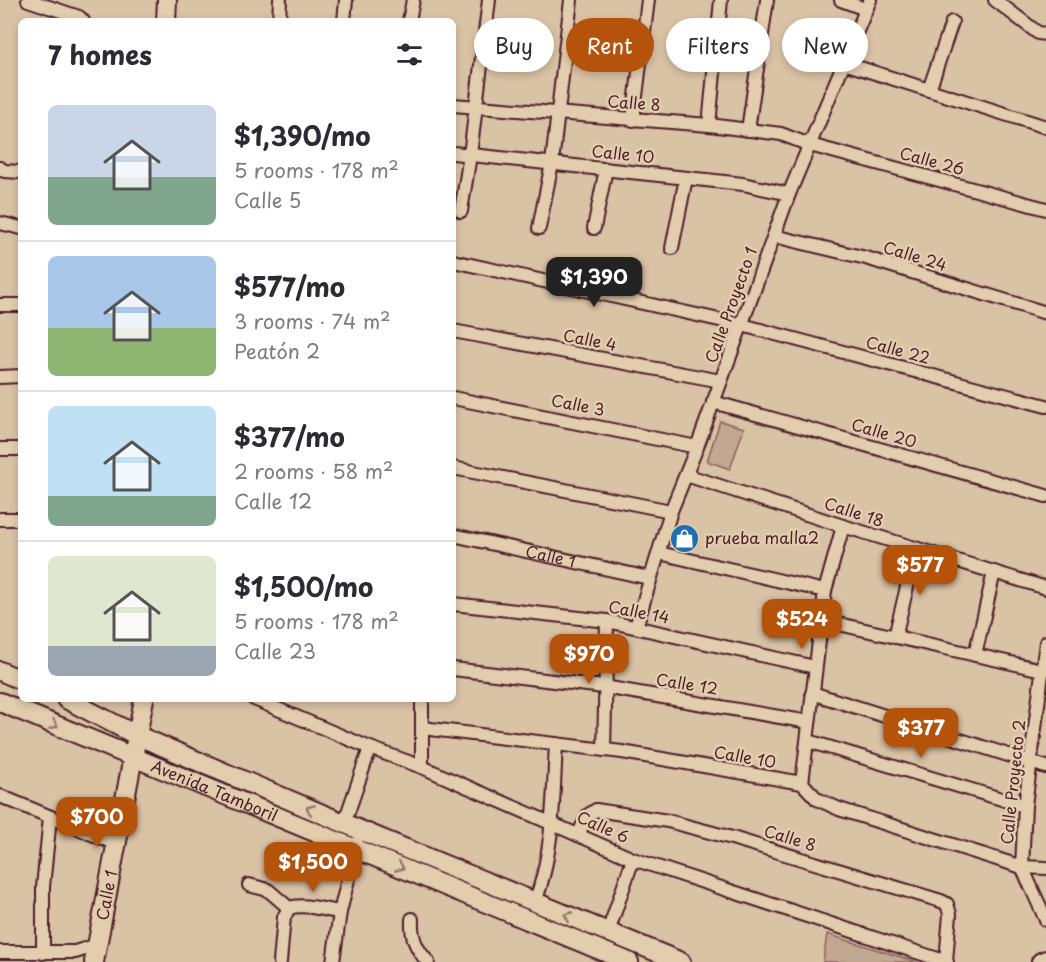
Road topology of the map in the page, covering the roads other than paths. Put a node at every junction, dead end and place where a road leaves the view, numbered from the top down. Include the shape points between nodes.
1 (28, 0) edge
2 (167, 0) edge
3 (280, 0) edge
4 (346, 0) edge
5 (413, 0) edge
6 (489, 0) edge
7 (571, 0) edge
8 (648, 0) edge
9 (721, 0) edge
10 (767, 0) edge
11 (841, 0) edge
12 (995, 0) edge
13 (867, 4) edge
14 (80, 18) edge
15 (166, 18) edge
16 (279, 18) edge
17 (344, 18) edge
18 (410, 18) edge
19 (862, 18) edge
20 (952, 22) dead end
21 (1046, 34) edge
22 (868, 71) edge
23 (840, 72) edge
24 (928, 90) junction
25 (456, 105) edge
26 (476, 107) junction
27 (556, 113) junction
28 (633, 120) junction
29 (709, 125) junction
30 (1046, 127) edge
31 (747, 130) junction
32 (810, 145) junction
33 (456, 153) edge
34 (470, 155) junction
35 (552, 163) junction
36 (0, 168) edge
37 (606, 169) junction
38 (18, 172) edge
39 (686, 178) junction
40 (789, 194) junction
41 (1046, 209) edge
42 (461, 211) dead end
43 (0, 223) edge
44 (18, 227) edge
45 (539, 228) dead end
46 (594, 228) dead end
47 (774, 236) junction
48 (672, 248) dead end
49 (456, 262) edge
50 (0, 305) edge
51 (18, 305) edge
52 (1046, 313) edge
53 (742, 325) junction
54 (456, 332) edge
55 (0, 376) edge
56 (18, 376) edge
57 (720, 381) junction
58 (456, 400) edge
59 (713, 402) junction
60 (1046, 406) edge
61 (697, 447) junction
62 (0, 449) edge
63 (18, 449) edge
64 (456, 469) edge
65 (686, 475) junction
66 (1046, 496) edge
67 (671, 511) junction
68 (0, 519) edge
69 (18, 519) edge
70 (843, 526) junction
71 (456, 535) edge
72 (916, 549) junction
73 (659, 553) junction
74 (994, 572) junction
75 (649, 578) junction
76 (1046, 588) edge
77 (825, 591) junction
78 (456, 604) edge
79 (821, 620) junction
80 (607, 621) junction
81 (636, 627) junction
82 (895, 637) junction
83 (1046, 642) edge
84 (975, 655) junction
85 (815, 667) junction
86 (456, 669) edge
87 (1042, 670) junction
88 (0, 671) edge
89 (18, 679) edge
90 (604, 687) junction
91 (812, 693) junction
92 (0, 702) edge
93 (72, 702) edge
94 (143, 702) edge
95 (261, 702) edge
96 (422, 702) edge
97 (809, 722) junction
98 (422, 728) junction
99 (136, 735) junction
100 (808, 741) junction
101 (556, 744) junction
102 (370, 748) junction
103 (604, 750) junction
104 (132, 758) junction
105 (1030, 763) junction
106 (422, 767) junction
107 (1046, 767) edge
108 (802, 783) junction
109 (0, 796) edge
110 (1025, 806) junction
111 (50, 817) junction
112 (552, 822) junction
113 (352, 827) junction
114 (578, 835) junction
115 (116, 844) junction
116 (355, 849) junction
117 (633, 859) junction
118 (1022, 867) junction
119 (1046, 868) edge
120 (249, 885) dead end
121 (535, 902) junction
122 (289, 908) junction
123 (340, 912) junction
124 (412, 919) dead end
125 (1046, 920) edge
126 (611, 934) junction
127 (0, 952) edge
128 (43, 953) junction
129 (96, 953) edge
130 (607, 958) edge
131 (1046, 960) edge
132 (280, 962) edge
133 (333, 962) edge
134 (428, 962) edge
135 (629, 962) edge
136 (681, 962) edge
137 (947, 962) edge
138 (1041, 962) edge

1 - 14 street
2 - 15 main road
3 - 16 street
4 - 17 street
5 - 18 street
6 - 26 street
7 - 27 street
8 - 28 street
9 - 29 street
10 - 31 street
11 - 13 street
12 - 21 street via 1038,33
13 - 19 street, Calle Proyecto 1
20 - 24 street
22 - 24 street
23 - 32 street, Calle Proyecto 1
24 - 30 street
25 - 26 street, Calle 8
26 - 27 street, Calle 8
26 - 34 street
27 - 28 street, Calle 8
27 - 35 street
28 - 29 street, Calle 8
29 - 31 street, Calle 8
31 - 32 street, Calle 8 via 781,134
32 - 40 street, Calle Proyecto 1
32 - 41 street, Calle 26
33 - 34 street, Calle 10
34 - 35 street, Calle 10
34 - 42 street
35 - 37 street, Calle 10
35 - 45 street
36 - 38 street
37 - 39 street, Calle 10
37 - 46 street
39 - 40 street, Calle 10
39 - 48 street
40 - 47 street, Calle Proyecto 1
43 - 44 street
47 - 52 street, Calle 24 via 867,258
47 - 53 street, Calle Proyecto 1
49 - 53 street, Calle 22
50 - 51 street
53 - 57 street, Calle Proyecto 1
53 - 60 street, Calle 22
54 - 57 street, Calle 4
55 - 56 street
57 - 59 street, Calle Proyecto 1
58 - 61 street, Calle 3
59 - 61 street, Calle Proyecto 1
59 - 66 street, Calle 20
61 - 65 street, Calle Proyecto 1
62 - 63 street
64 - 67 street
65 - 67 street, Calle Proyecto 1
65 - 70 street, Calle 18
67 - 73 street, Calle Proyecto 1
68 - 69 street
70 - 72 street, Calle 18
70 - 77 street
71 - 75 street, Calle 1
72 - 74 street, Calle 18
72 - 82 street
73 - 75 street, Calle Proyecto 1
73 - 77 street
74 - 76 street, Calle 18
74 - 84 street
75 - 81 street, Calle Proyecto 1
77 - 79 street
78 - 80 street, Calle 14
79 - 82 street
79 - 85 street
80 - 81 street, Calle 14
80 - 90 street
81 - 85 street, Calle 14
82 - 84 street
83 - 87 street, Calle Proyecto 2
84 - 87 street
85 - 91 street
86 - 90 street, Calle 12
87 - 105 street, Calle Proyecto 2
88 - 89 main road
90 - 97 street, Calle 12
90 - 103 street
91 - 97 street
91 - 105 street
92 -> 104 main road, Avenida Tamboril
93 - 99 main road, Avenida Tamboril
94 - 99 main road, Calle 1
95 - 102 street, Calle 6
96 - 98 street
97 - 100 street
98 - 101 street, Calle 10
98 - 106 street
99 - 104 main road, Calle 1
113 -> 99 main road, Avenida Tamboril
100 - 108 street
100 - 110 street
101 - 103 street, Calle 10
101 - 112 street
102 - 106 street, Calle 6
102 - 113 street
103 - 108 street, Calle 10
104 - 115 main road, Calle 1
104 - 116 main road, Avenida Tamboril
105 - 107 street
105 - 110 street, Calle Proyecto 2
106 - 112 street, Calle 6
108 - 118 street via 817,799 839,809
109 - 111 street
110 - 118 street, Calle Proyecto 2
111 - 115 street
111 - 128 street via 43,887
112 - 114 street, Calle 6
112 - 121 street via 546,869
113 - 116 street
113 - 121 main road, Avenida Tamboril
114 - 117 street, Calle 6
114 - 137 street, Calle 8 via 588,815 596,810 668,821 941,901 947,904 950,914
115 - 129 main road, Calle 1
116 - 123 street
116 -> 130 main road, Avenida Tamboril
117 - 126 street
117 - 137 street, Calle 6
118 - 119 street
118 - 125 street, Calle Proyecto 2
120 - 122 street via 268,890
126 -> 121 main road, Avenida Tamboril
122 - 123 street via 303,906
122 - 132 street via 284,917
123 - 133 street
124 - 134 street via 414,942
126 - 130 street
126 - 136 main road, Avenida Tamboril
127 - 128 street
128 - 129 street
130 - 135 main road, Avenida Tamboril
131 - 138 main road

